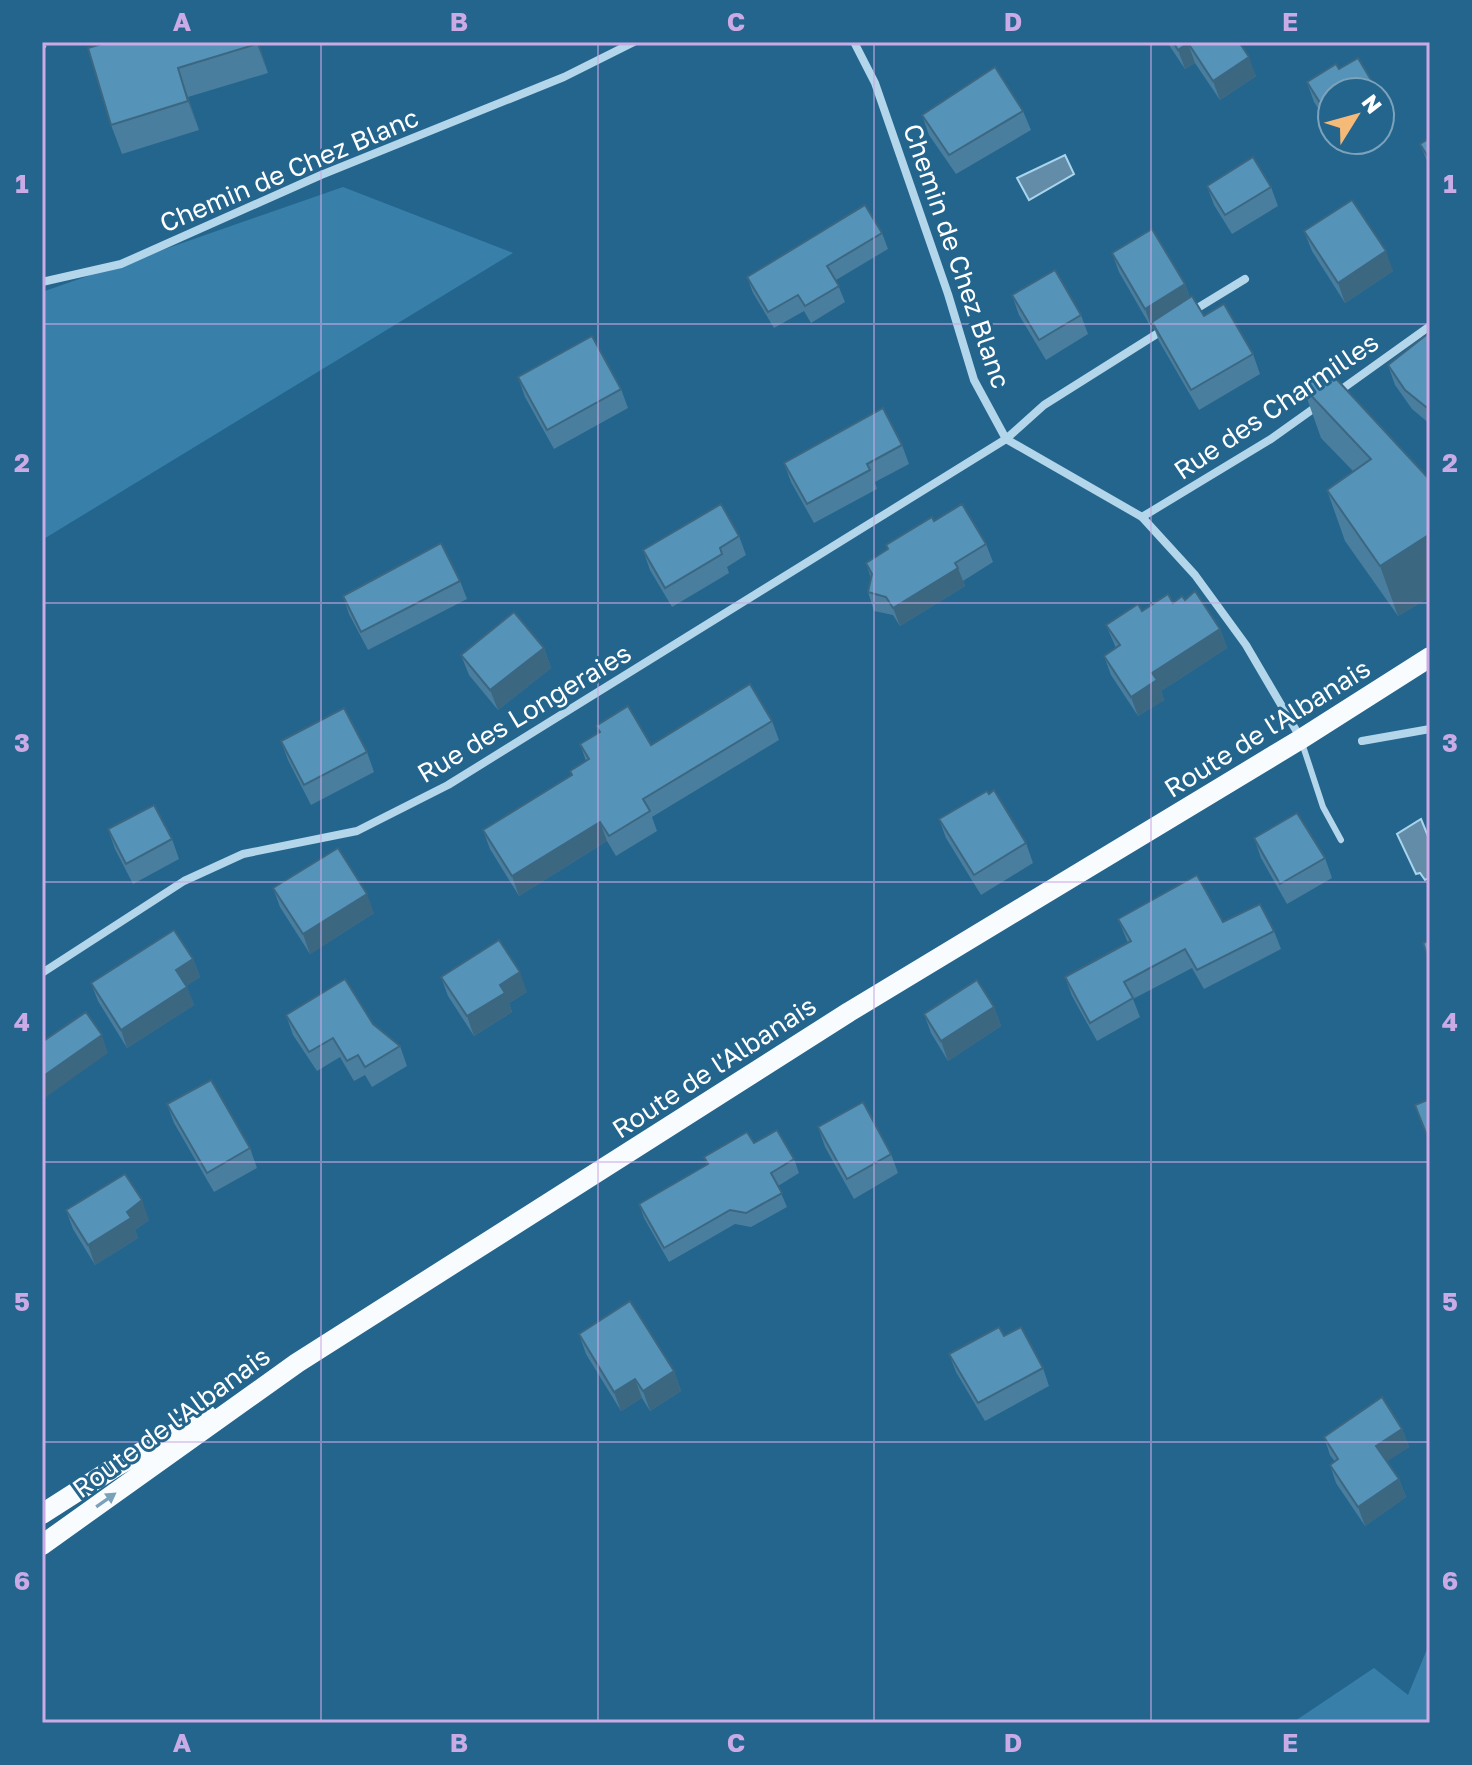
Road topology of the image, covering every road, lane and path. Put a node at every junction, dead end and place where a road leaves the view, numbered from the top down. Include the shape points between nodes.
1 (47, 42) edge
2 (634, 42) edge
3 (858, 44) edge
4 (42, 48) edge
5 (1245, 279) dead end
6 (42, 282) edge
7 (1430, 326) edge
8 (1006, 439) junction
9 (1142, 517) junction
10 (1430, 657) edge
11 (1430, 729) edge
12 (1301, 739) junction
13 (1362, 741) dead end
14 (1341, 840) dead end
15 (42, 973) edge
16 (297, 1363) junction
17 (42, 1514) edge
18 (42, 1545) edge

1 - 4 path
2 - 6 street, Chemin de Chez Blanc via 564,77 321,175 121,264
3 - 8 street, Chemin de Chez Blanc via 974,380
5 - 8 street, Rue des Longeraies via 1044,405
7 - 9 street, Rue des Charmilles via 1271,439
8 - 9 street
8 - 15 street, Rue des Longeraies via 448,785 357,831 243,854 184,881
9 - 12 street via 1195,575 1246,645
10 - 12 main road, Route de l'Albanais
11 - 13 street
12 - 14 lane via 1323,807
12 - 16 main road, Route de l'Albanais via 849,1012
16 - 17 main road
18 -> 16 main road, Route de l'Albanais

